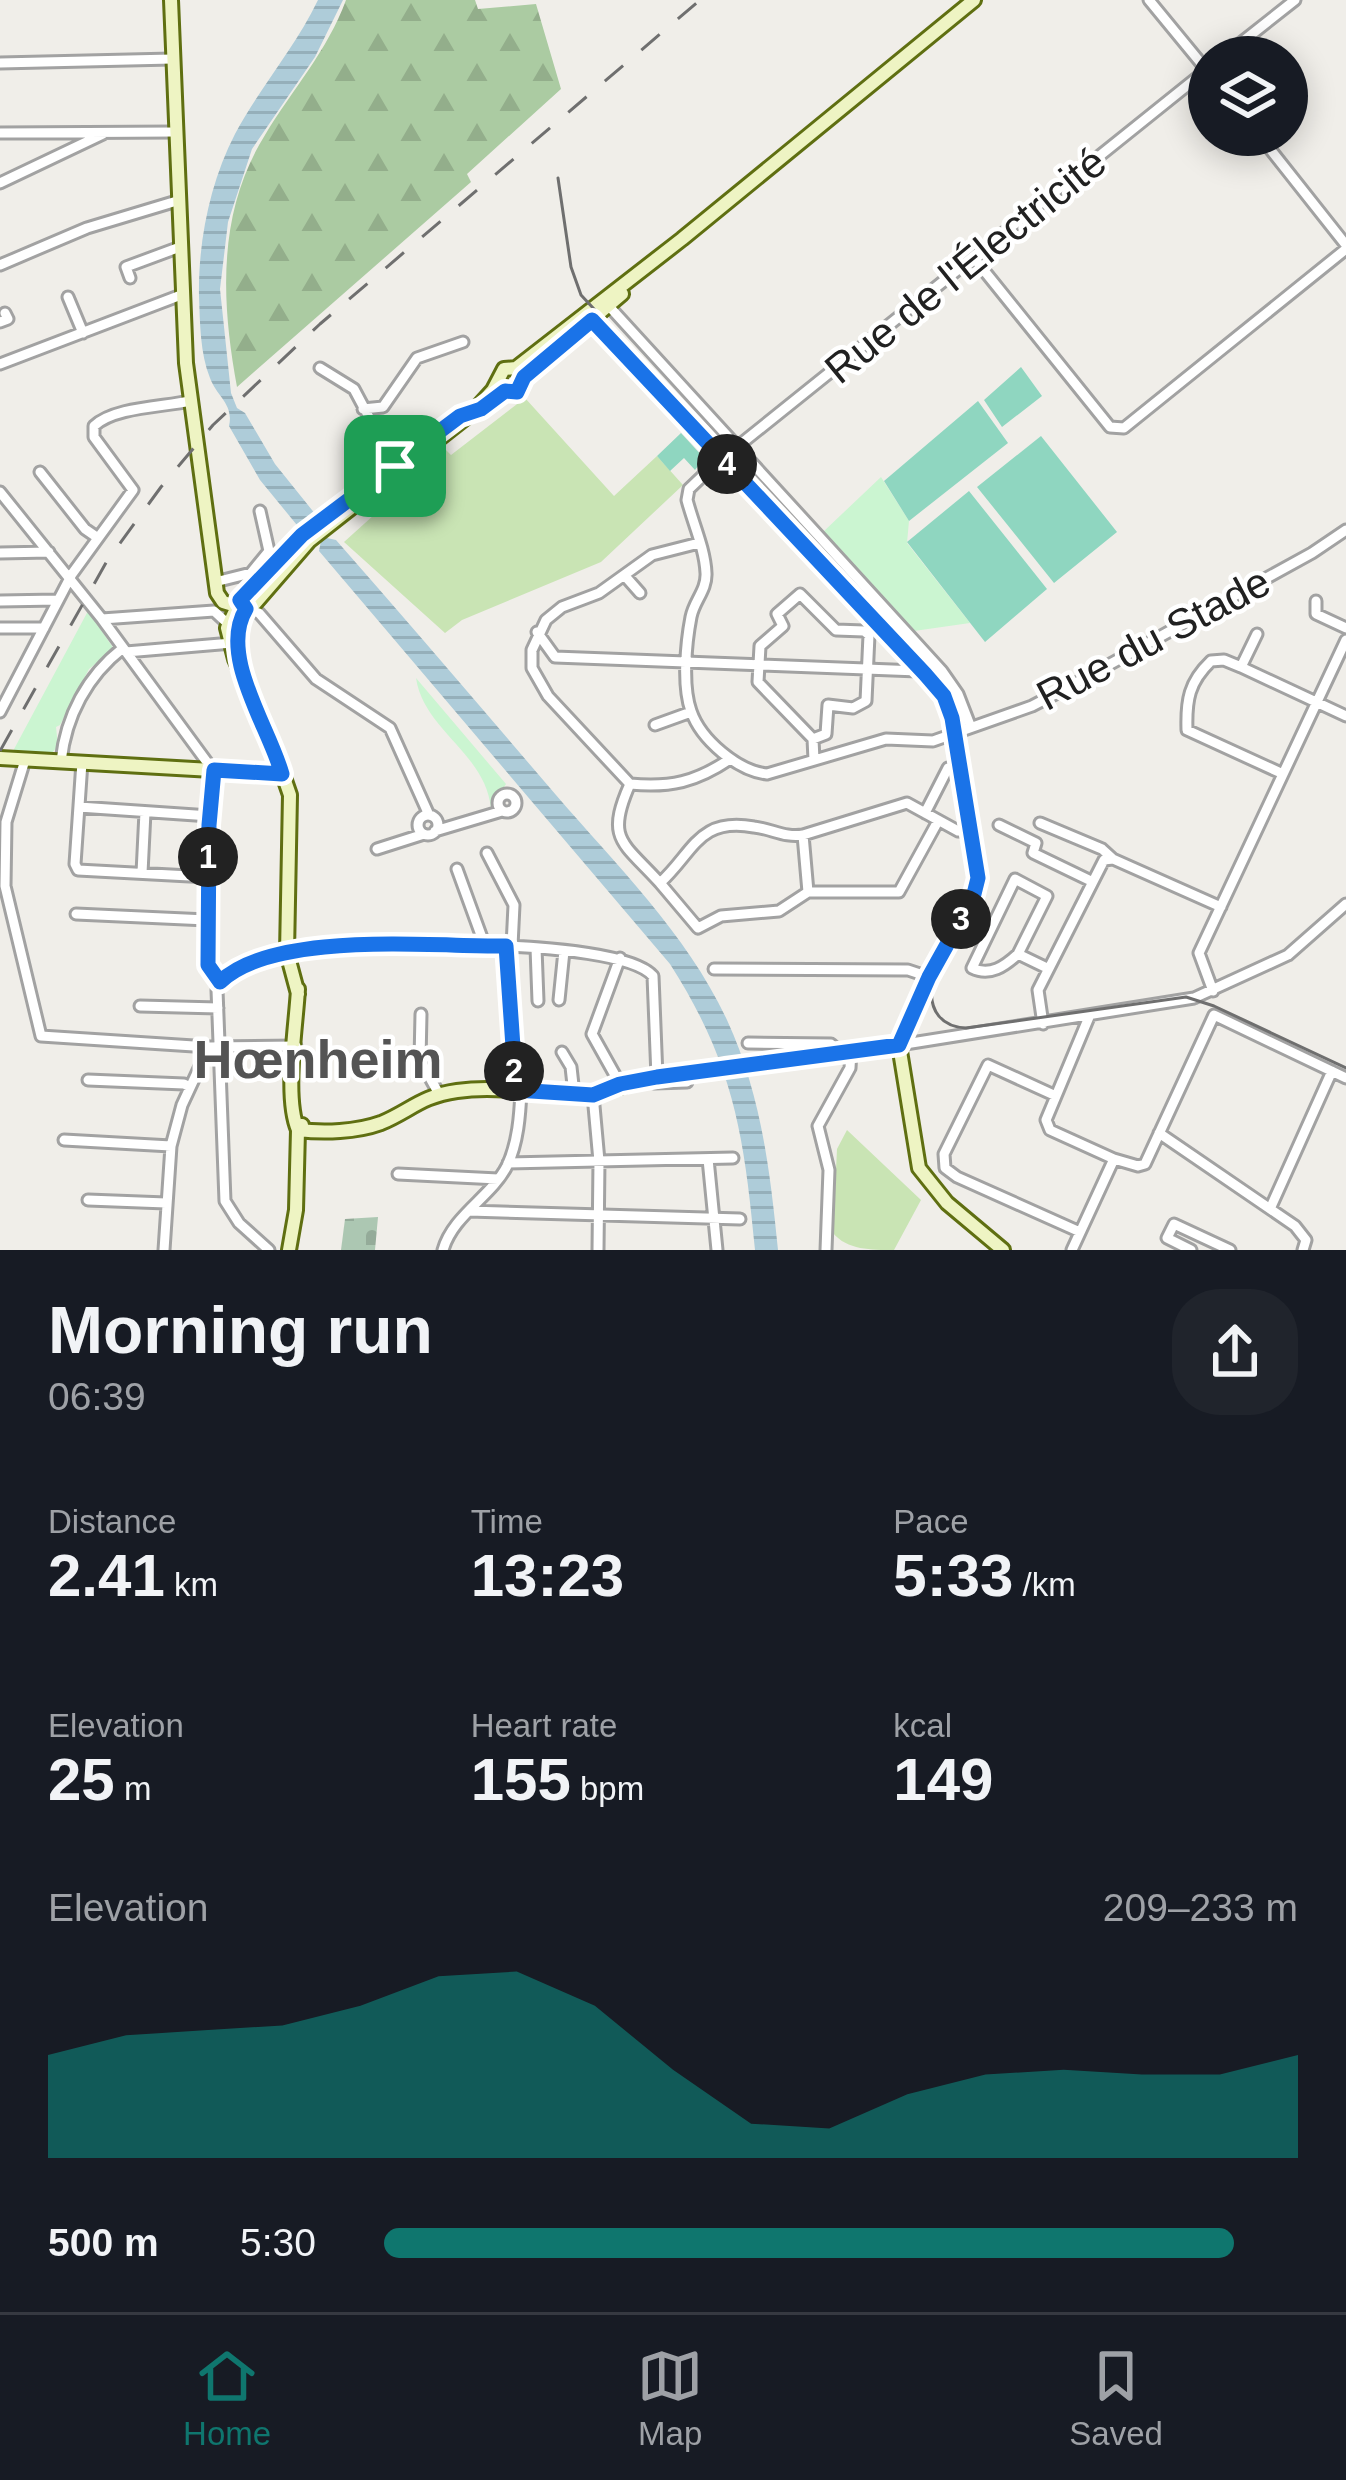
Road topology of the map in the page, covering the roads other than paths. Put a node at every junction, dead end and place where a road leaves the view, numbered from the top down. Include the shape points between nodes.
1 (171, 0) edge
2 (974, 0) edge
3 (1149, 0) edge
4 (1295, 0) edge
5 (1250, 36) edge
6 (1188, 47) edge
7 (172, 58) junction
8 (0, 63) edge
9 (1188, 87) edge
10 (106, 132) junction
11 (175, 132) junction
12 (0, 133) edge
13 (1274, 156) edge
14 (0, 183) edge
15 (179, 200) junction
16 (180, 247) junction
17 (1346, 247) edge
18 (974, 258) junction
19 (0, 266) edge
20 (130, 278) dead end
21 (181, 295) junction
22 (68, 297) dead end
23 (605, 302) junction
24 (588, 316) junction
25 (83, 333) junction
26 (463, 342) dead end
27 (0, 364) edge
28 (320, 368) dead end
29 (520, 372) junction
30 (501, 386) junction
31 (190, 401) junction
32 (363, 409) junction
33 (473, 412) junction
34 (737, 448) junction
35 (722, 459) junction
36 (395, 466) junction
37 (40, 472) dead end
38 (0, 492) edge
39 (260, 512) dead end
40 (328, 520) junction
41 (1346, 530) edge
42 (98, 538) junction
43 (306, 540) junction
44 (699, 543) junction
45 (49, 552) junction
46 (0, 553) edge
47 (625, 576) junction
48 (69, 578) junction
49 (217, 579) junction
50 (640, 593) dead end
51 (57, 600) junction
52 (0, 601) edge
53 (1316, 601) dead end
54 (240, 606) junction
55 (102, 619) junction
56 (226, 623) junction
57 (0, 628) edge
58 (44, 628) junction
59 (1346, 628) edge
60 (537, 632) junction
61 (1257, 634) dead end
62 (1346, 640) edge
63 (233, 642) junction
64 (125, 650) junction
65 (898, 650) dead end
66 (555, 657) junction
67 (689, 662) junction
68 (758, 665) junction
69 (1241, 667) junction
70 (868, 669) junction
71 (897, 671) junction
72 (918, 671) dead end
73 (536, 677) junction
74 (0, 678) edge
75 (17, 678) junction
76 (1316, 702) junction
77 (0, 712) edge
78 (691, 712) junction
79 (1346, 716) edge
80 (655, 725) dead end
81 (970, 725) junction
82 (954, 733) junction
83 (813, 739) junction
84 (0, 758) edge
85 (730, 759) junction
86 (25, 760) junction
87 (814, 760) junction
88 (61, 761) junction
89 (82, 762) junction
90 (948, 768) dead end
91 (213, 769) junction
92 (1281, 773) junction
93 (282, 774) junction
94 (629, 784) junction
95 (79, 808) junction
96 (502, 811) dead end
97 (145, 812) junction
98 (925, 813) junction
99 (210, 816) junction
100 (938, 821) junction
101 (1040, 823) dead end
102 (999, 825) dead end
103 (430, 832) junction
104 (973, 832) junction
105 (803, 836) junction
106 (377, 849) dead end
107 (488, 853) dead end
108 (1113, 859) junction
109 (457, 869) dead end
110 (142, 874) junction
111 (208, 877) junction
112 (1090, 881) junction
113 (660, 884) junction
114 (808, 892) junction
115 (1346, 904) edge
116 (1221, 907) junction
117 (76, 914) dead end
118 (207, 920) junction
119 (485, 946) junction
120 (509, 946) junction
121 (536, 948) junction
122 (563, 951) junction
123 (291, 952) junction
124 (1018, 954) junction
125 (620, 958) junction
126 (1047, 968) junction
127 (714, 969) dead end
128 (929, 977) junction
129 (220, 982) junction
130 (1213, 991) junction
131 (559, 1000) dead end
132 (538, 1001) dead end
133 (140, 1006) dead end
134 (218, 1009) junction
135 (421, 1014) dead end
136 (1089, 1017) junction
137 (1043, 1024) junction
138 (748, 1042) dead end
139 (899, 1045) junction
140 (296, 1046) junction
141 (214, 1047) junction
142 (562, 1052) dead end
143 (845, 1052) junction
144 (1332, 1071) junction
145 (657, 1077) junction
146 (1346, 1078) edge
147 (88, 1080) dead end
148 (687, 1082) dead end
149 (620, 1084) junction
150 (190, 1087) junction
151 (519, 1090) junction
152 (439, 1094) junction
153 (574, 1094) junction
154 (593, 1095) junction
155 (1056, 1096) junction
156 (298, 1130) junction
157 (1159, 1133) junction
158 (64, 1140) dead end
159 (171, 1146) junction
160 (733, 1158) dead end
161 (708, 1159) junction
162 (1114, 1159) junction
163 (599, 1161) junction
164 (508, 1163) junction
165 (398, 1174) dead end
166 (498, 1179) junction
167 (88, 1200) dead end
168 (166, 1203) junction
169 (1270, 1209) junction
170 (469, 1211) junction
171 (598, 1216) junction
172 (714, 1219) junction
173 (740, 1220) dead end
174 (1080, 1232) junction
175 (164, 1250) edge
176 (269, 1250) edge
177 (289, 1250) edge
178 (443, 1250) edge
179 (598, 1250) edge
180 (717, 1250) edge
181 (826, 1250) edge
182 (1004, 1250) edge
183 (1072, 1250) edge
184 (1191, 1250) edge
185 (1230, 1250) edge
186 (1303, 1250) edge

1 - 7 main road
2 - 23 main road via 844,115
3 - 6 street
4 - 5 street
7 - 8 street
7 - 11 main road
9 - 18 street, Rue de l'Électricité
10 - 11 street
10 - 12 street
10 - 14 street
11 - 15 main road
13 - 17 street
15 - 16 main road
15 - 19 street
16 - 20 street via 126,267
16 - 21 main road
17 - 18 street via 1124,428 1109,427
18 - 34 street, Rue de l'Électricité
21 - 25 street
21 - 31 main road
22 - 25 street
23 - 24 main road
23 - 34 street
24 - 29 main road
24 - 35 street
25 - 27 street
26 - 32 street via 417,358 383,407
28 - 32 street via 354,389
29 - 30 main road via 501,371
29 - 30 main road via 517,392
30 - 33 main road
31 - 42 street via 94,426 133,490
31 - 49 main road
32 - 36 street
33 - 36 street
33 - 40 main road
34 - 35 street, Rue de l'Électricité
34 - 81 street via 942,671
35 - 44 street, Rue de l'Électricité via 689,489
35 - 82 street via 937,687
36 - 40 street
37 - 42 street
38 - 45 street
39 - 49 street via 269,551 247,576
40 - 43 main road
41 - 81 street, Rue du Stade via 1063,690
42 - 48 street
43 - 54 main road
43 - 54 main road
44 - 47 street via 652,555
44 - 67 street via 706,572 690,618
45 - 46 street
45 - 48 street
47 - 50 street
47 - 60 street via 562,608
48 - 51 street
48 - 55 street
49 - 54 main road
51 - 52 street
51 - 58 street
53 - 59 street via 1316,614
54 - 56 main road
54 - 63 main road
54 - 103 street via 259,613 316,679 390,728 430,815 418,824
55 - 56 street via 214,611
55 - 64 street
56 - 63 main road
57 - 58 street
58 - 75 street
60 - 66 street
60 - 73 street
61 - 69 street
62 - 76 street
63 - 64 street
63 - 93 main road
64 - 88 street via 94,674 66,728
64 - 91 street
65 - 71 street
66 - 67 street
66 - 73 street
67 - 68 street
67 - 78 street
68 - 70 street
68 - 70 street via 760,646 783,626 777,614 800,594 836,630 869,635
68 - 83 street via 758,682
69 - 76 street
69 - 92 street via 1211,661 1202,670 1186,698 1186,730
70 - 71 street
70 - 83 street via 866,701 828,705 826,734
71 - 72 street
73 - 94 street
74 - 75 street
75 - 77 street
76 - 79 street
76 - 92 street
78 - 80 street
78 - 85 street
81 - 82 street, Rue du Stade
82 - 87 street via 933,741 886,739
82 - 104 street
83 - 87 street
84 - 86 main road
85 - 87 street via 767,774
85 - 94 street via 682,785
86 - 88 main road
86 - 141 street via 6,821 5,886 39,1033
88 - 89 main road
89 - 91 main road
89 - 95 street
90 - 98 street
91 - 93 main road
91 - 99 street
92 - 116 street
93 - 123 main road via 290,795
94 - 113 street via 615,824
95 - 97 street
95 - 110 street via 78,870
96 - 103 street
97 - 99 street
97 - 110 street
98 - 100 street
98 - 105 street via 907,803
99 - 111 street
100 - 104 street
100 - 114 street via 899,892
101 - 108 street
102 - 112 street via 1036,844 1033,853
103 - 106 street
104 - 128 street via 975,892
105 - 113 street via 720,827 703,833
105 - 114 street
107 - 120 street via 514,905
108 - 112 street
108 - 116 street
109 - 119 street
110 - 111 street
111 - 118 street
112 - 126 street
113 - 114 street via 698,928 721,916 779,911
115 - 130 street via 1288,955
116 - 130 street via 1199,953
117 - 118 street
118 - 129 street via 208,965
119 - 120 street
119 - 123 street
120 - 121 street
120 - 151 street
121 - 122 street
121 - 132 street
122 - 125 street
122 - 131 street
123 - 129 street
123 - 140 main road
124 - 124 street via 996,970 971,966 1015,879 1047,896
124 - 126 street
125 - 145 street via 652,976
125 - 149 street via 592,1034
126 - 137 street via 1038,990
127 - 128 street via 908,970
128 - 139 street
129 - 134 street
130 - 136 street
133 - 134 street
134 - 141 street
135 - 152 street via 420,1060
136 - 137 street
136 - 155 street
137 - 139 street
138 - 143 street via 831,1044
139 - 143 main road
139 - 182 main road via 920,1168
140 - 141 street
140 - 156 main road
141 - 150 street
141 - 176 street via 225,1201
142 - 153 street
143 - 145 main road
143 - 181 street via 850,1068 818,1126 829,1170
144 - 146 street
144 - 157 street via 1214,1015
144 - 169 street
145 - 149 main road
147 - 150 street
148 - 149 street
149 - 154 main road
150 - 159 street
151 - 152 main road
151 - 153 main road
151 - 164 street
152 - 156 main road via 377,1124
153 - 154 main road
154 - 163 street
155 - 162 street via 1050,1130
155 - 174 street via 988,1065 944,1154 945,1168
156 - 177 main road
157 - 162 street via 1144,1164
157 - 169 street
158 - 159 street
159 - 168 street
160 - 161 street
161 - 163 street
161 - 172 street
162 - 174 street
163 - 164 street
163 - 171 street
164 - 166 street
165 - 166 street
166 - 170 street
167 - 168 street
168 - 175 street
169 - 186 street via 1302,1231
170 - 171 street
170 - 178 street
171 - 172 street
171 - 179 street
172 - 173 street
172 - 180 street
174 - 183 street
184 - 185 street via 1167,1238 1174,1224

